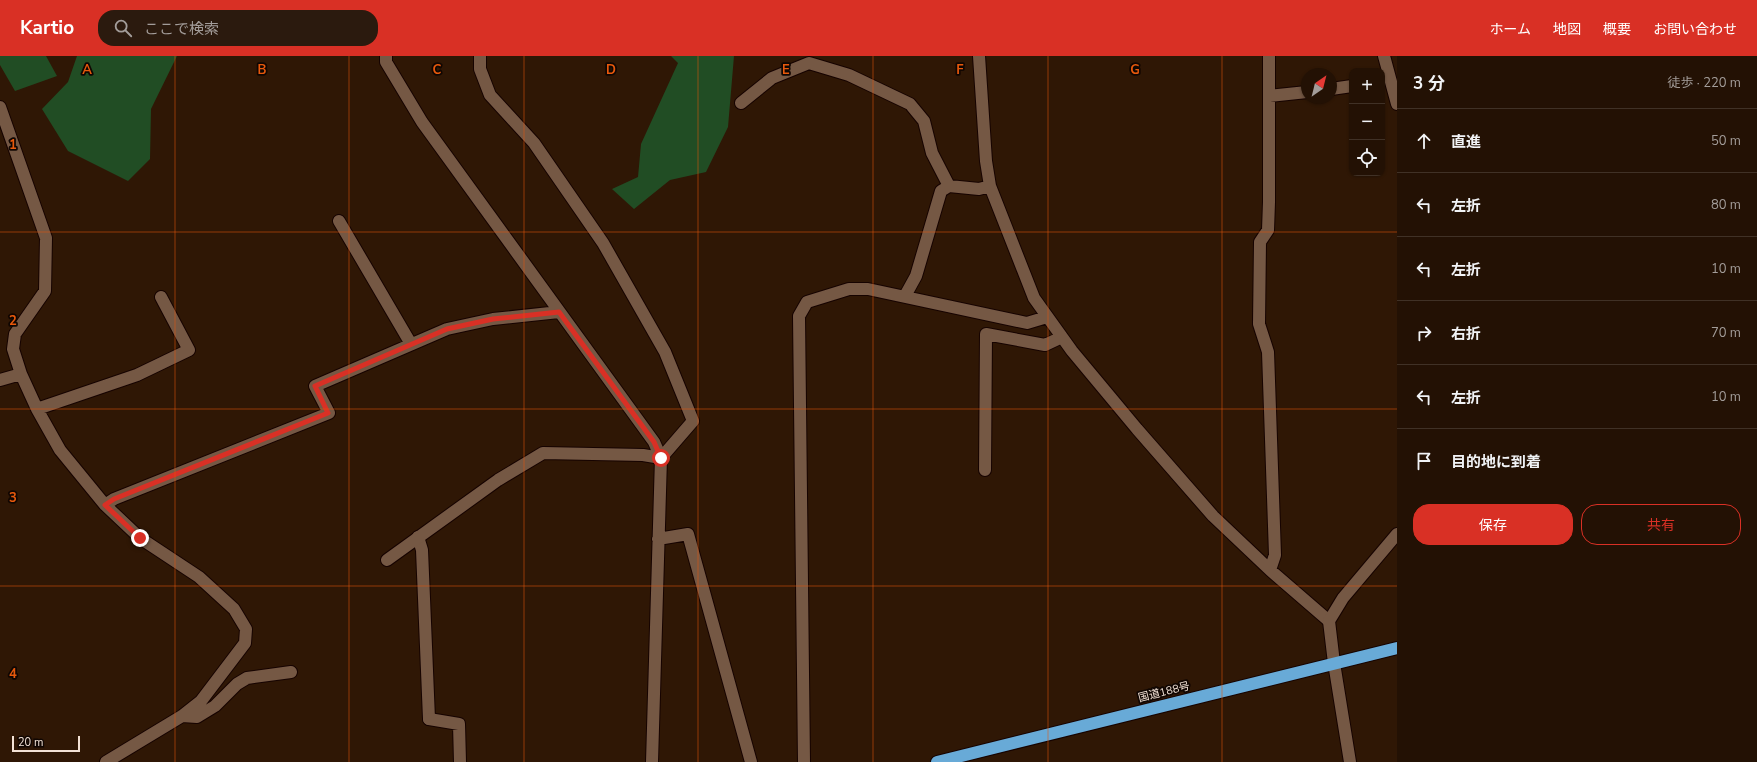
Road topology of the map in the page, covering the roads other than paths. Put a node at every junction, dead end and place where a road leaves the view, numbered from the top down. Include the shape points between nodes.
1 (386, 56) edge
2 (480, 56) edge
3 (979, 56) edge
4 (1269, 56) edge
5 (1384, 56) edge
6 (1387, 83) edge
7 (1349, 86) edge
8 (1337, 88) edge
9 (1301, 93) edge
10 (1269, 96) junction
11 (741, 103) dead end
12 (1397, 104) edge
13 (0, 107) edge
14 (949, 186) junction
15 (990, 186) junction
16 (340, 221) dead end
17 (905, 296) junction
18 (161, 297) dead end
19 (559, 312) junction
20 (1047, 317) junction
21 (1062, 337) junction
22 (411, 344) junction
23 (21, 374) junction
24 (0, 380) edge
25 (37, 409) junction
26 (661, 458) junction
27 (985, 470) dead end
28 (105, 505) junction
29 (1397, 534) edge
30 (418, 537) junction
31 (658, 539) junction
32 (387, 560) dead end
33 (1270, 570) junction
34 (1329, 621) junction
35 (1397, 648) edge
36 (1334, 663) junction
37 (291, 672) dead end
38 (182, 716) junction
39 (106, 762) edge
40 (460, 762) edge
41 (652, 762) edge
42 (751, 762) edge
43 (804, 762) edge
44 (937, 762) edge
45 (1350, 762) edge

1 - 19 street via 386,62 422,122
2 - 26 street via 480,69 490,95 534,143 603,243 665,352 693,421
3 - 15 street
4 - 10 street
5 - 6 street
6 - 12 street
7 - 8 street
9 - 10 street
10 - 33 street via 1268,230 1260,242 1259,324 1268,352 1275,555
11 - 14 street via 772,78 809,63 849,75 910,104 924,121 932,153
13 - 23 street via 46,238 45,291 15,334 13,349
14 - 15 street via 979,189
14 - 17 street via 941,191 916,276
15 - 20 street via 1034,298
16 - 22 street
17 - 20 street via 1027,324
17 - 43 street via 868,289 849,289 807,302 799,316
18 - 25 street via 189,350 137,375
19 - 22 street via 493,319 447,329
19 - 26 street via 654,442
20 - 21 street
21 - 27 street via 1045,345 986,334
21 - 33 street via 1213,516
22 - 28 street via 315,386 328,413 114,499
23 - 24 street
23 - 25 street
25 - 28 street via 60,450
26 - 30 street via 643,454 543,453 498,480
26 - 31 street
28 - 38 street via 140,538 200,577 234,608 246,629 245,643 229,666 201,701
29 - 34 street via 1343,598
30 - 32 street
30 - 40 street via 422,550 429,719 459,724
31 - 41 street
31 - 42 street via 688,534
33 - 34 street
34 - 36 street
35 - 36 highway, 国道188号
36 - 44 highway, 国道188号
36 - 45 street
37 - 38 street via 247,678 237,684 215,706 197,717
38 - 39 street

